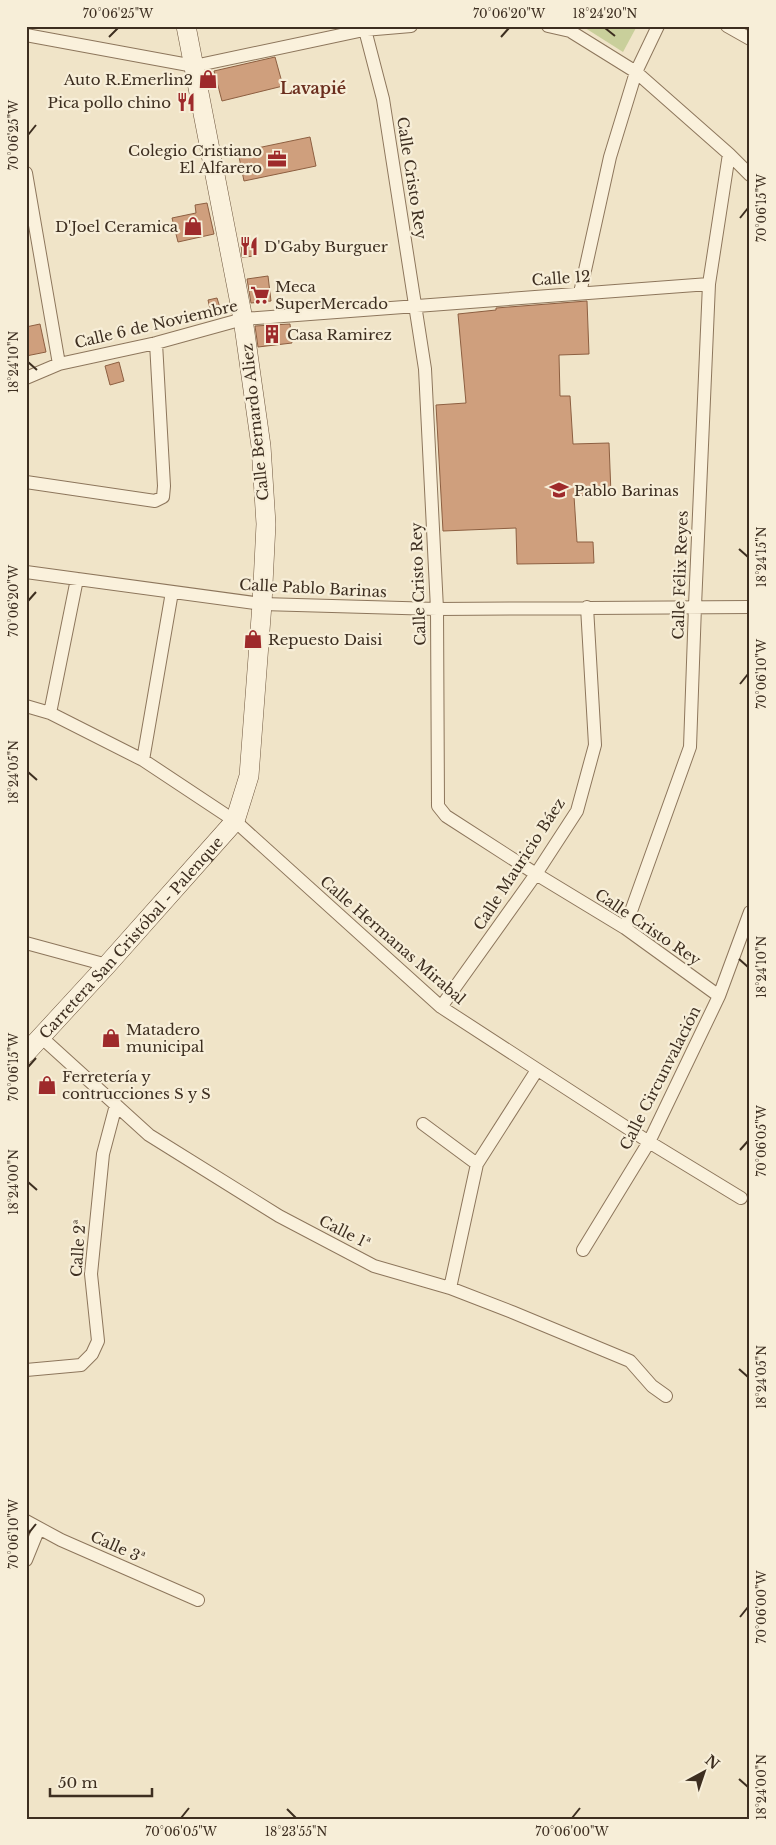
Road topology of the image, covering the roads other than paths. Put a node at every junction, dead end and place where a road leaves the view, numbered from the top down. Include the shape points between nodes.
1 (186, 26) edge
2 (411, 26) edge
3 (548, 26) edge
4 (658, 26) edge
5 (727, 26) edge
6 (364, 28) edge
7 (26, 34) edge
8 (750, 39) edge
9 (194, 66) junction
10 (636, 72) junction
11 (729, 154) junction
12 (26, 173) edge
13 (750, 175) edge
14 (709, 284) junction
15 (580, 293) junction
16 (415, 306) junction
17 (244, 319) junction
18 (156, 343) junction
19 (59, 364) junction
20 (26, 378) edge
21 (26, 482) edge
22 (26, 572) edge
23 (77, 579) junction
24 (172, 592) junction
25 (262, 604) junction
26 (694, 606) junction
27 (587, 607) junction
28 (750, 607) edge
29 (437, 609) junction
30 (26, 706) edge
31 (50, 713) junction
32 (143, 760) junction
33 (235, 821) junction
34 (536, 874) junction
35 (750, 912) edge
36 (625, 928) junction
37 (26, 943) edge
38 (107, 965) junction
39 (719, 996) junction
40 (441, 1007) junction
41 (41, 1037) junction
42 (26, 1053) edge
43 (538, 1070) junction
44 (116, 1106) junction
45 (422, 1124) dead end
46 (649, 1142) junction
47 (477, 1164) junction
48 (741, 1198) dead end
49 (583, 1250) dead end
50 (450, 1288) junction
51 (26, 1370) edge
52 (666, 1396) dead end
53 (26, 1520) edge
54 (39, 1528) junction
55 (26, 1560) edge
56 (198, 1600) dead end

1 - 9 main road, Calle Bernardo Aliez
2 - 6 street
3 - 10 street via 570,31
4 - 10 street
5 - 8 street
6 - 9 street
6 - 16 street, Calle Cristo Rey via 383,100
7 - 9 street
9 - 17 main road, Calle Bernardo Aliez
10 - 11 street
10 - 15 street via 610,157
11 - 13 street
11 - 14 street, Calle Félix Reyes
12 - 19 street
14 - 15 street, Calle 12
14 - 26 street, Calle Félix Reyes
15 - 16 street, Calle 12
16 - 17 street, Calle 6 de Noviembre
16 - 29 street, Calle Cristo Rey via 425,369
17 - 18 street, Calle 6 de Noviembre
17 - 25 main road, Calle Bernardo Aliez via 261,446 266,514
18 - 19 street, Calle 6 de Noviembre
18 - 21 street via 163,497 156,501
19 - 20 street, Calle 6 de Noviembre
22 - 23 street, Calle Pablo Barinas
23 - 24 street, Calle Pablo Barinas
23 - 31 street
24 - 25 street, Calle Pablo Barinas
24 - 32 street
25 - 29 street, Calle Pablo Barinas
25 - 33 main road, Calle Bernardo Aliez via 249,776
26 - 27 street, Calle Pablo Barinas
26 - 28 street, Calle Pablo Barinas
26 - 36 street, Calle Félix Reyes via 690,747
27 - 29 street, Calle Pablo Barinas
27 - 34 street, Calle Mauricio Báez via 595,745 577,811
29 - 34 street, Calle Cristo Rey via 438,806 446,816
30 - 31 street, Calle Hermanas Mirabal
31 - 32 street, Calle Hermanas Mirabal
32 - 33 street, Calle Hermanas Mirabal
33 - 38 main road, Carretera San Cristóbal - Palenque
33 - 40 street, Calle Hermanas Mirabal
34 - 36 street, Calle Cristo Rey
34 - 40 street, Calle Mauricio Báez
35 - 39 street, Calle Circunvalación
36 - 39 street, Calle Cristo Rey
37 - 38 street
38 - 41 main road, Carretera San Cristóbal - Palenque
39 - 46 street, Calle Circunvalación
40 - 43 street, Calle Hermanas Mirabal
41 - 42 main road, Carretera San Cristóbal - Palenque
41 - 44 street, Calle 1ª
43 - 46 street, Calle Hermanas Mirabal
43 - 47 street
44 - 50 street, Calle 1ª via 149,1135 279,1216 374,1266
44 - 51 street, Calle 2ª via 103,1154 91,1274 98,1341 92,1354 81,1365
45 - 47 street
46 - 48 street, Calle Hermanas Mirabal
46 - 49 street, Calle Circunvalación
47 - 50 street
50 - 52 street, Calle 1ª via 630,1361 652,1386
53 - 54 street, Calle 3ª
54 - 55 street
54 - 56 street, Calle 3ª

